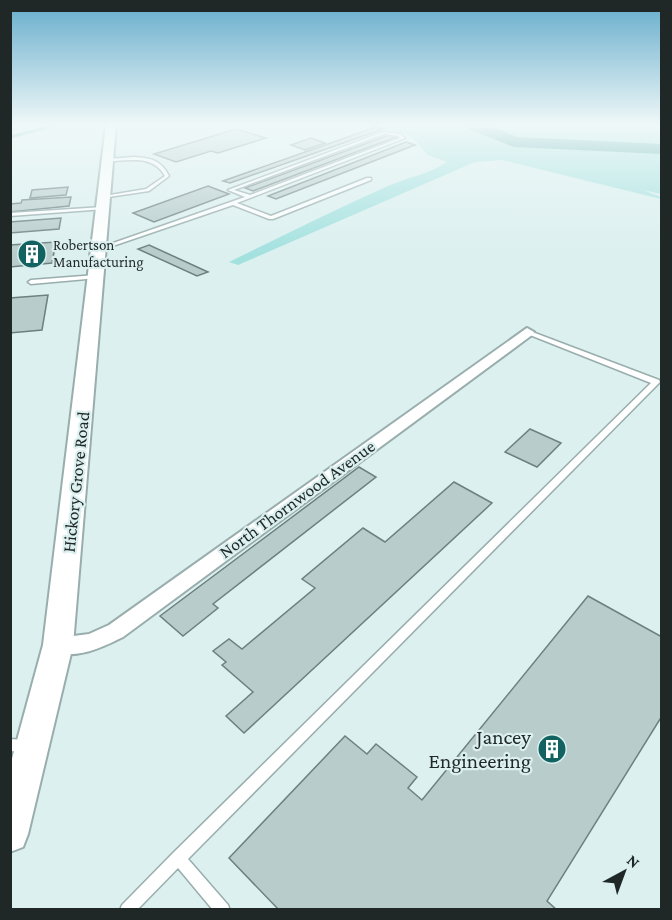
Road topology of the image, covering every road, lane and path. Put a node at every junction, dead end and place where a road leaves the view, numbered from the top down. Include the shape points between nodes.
1 (107, 168) edge
2 (164, 168) edge
3 (290, 168) edge
4 (327, 168) edge
5 (369, 179) dead end
6 (250, 197) junction
7 (104, 203) junction
8 (233, 203) junction
9 (10, 215) edge
10 (99, 249) junction
11 (97, 277) junction
12 (31, 282) dead end
13 (527, 332) joint
14 (58, 645) junction
15 (21, 746) edge
16 (10, 834) edge
17 (178, 858) junction
18 (127, 909) edge
19 (223, 909) edge

1 - 7 main road, Hickory Grove Road
2 - 7 lane via 167,176 147,190
3 - 6 lane via 230,190
4 - 6 lane
5 - 8 lane via 271,218
6 - 8 lane
7 - 9 lane
7 - 10 main road, Hickory Grove Road
8 - 10 lane
10 - 11 main road, Hickory Grove Road
11 - 12 lane
11 - 14 main road, Hickory Grove Road
13 - 14 street, North Thornwood Avenue via 116,631 92,643
13 - 17 lane via 656,382
14 - 15 main road, Hickory Grove Road
15 - 16 main road, Hickory Grove Road
17 - 18 lane
17 - 19 lane

